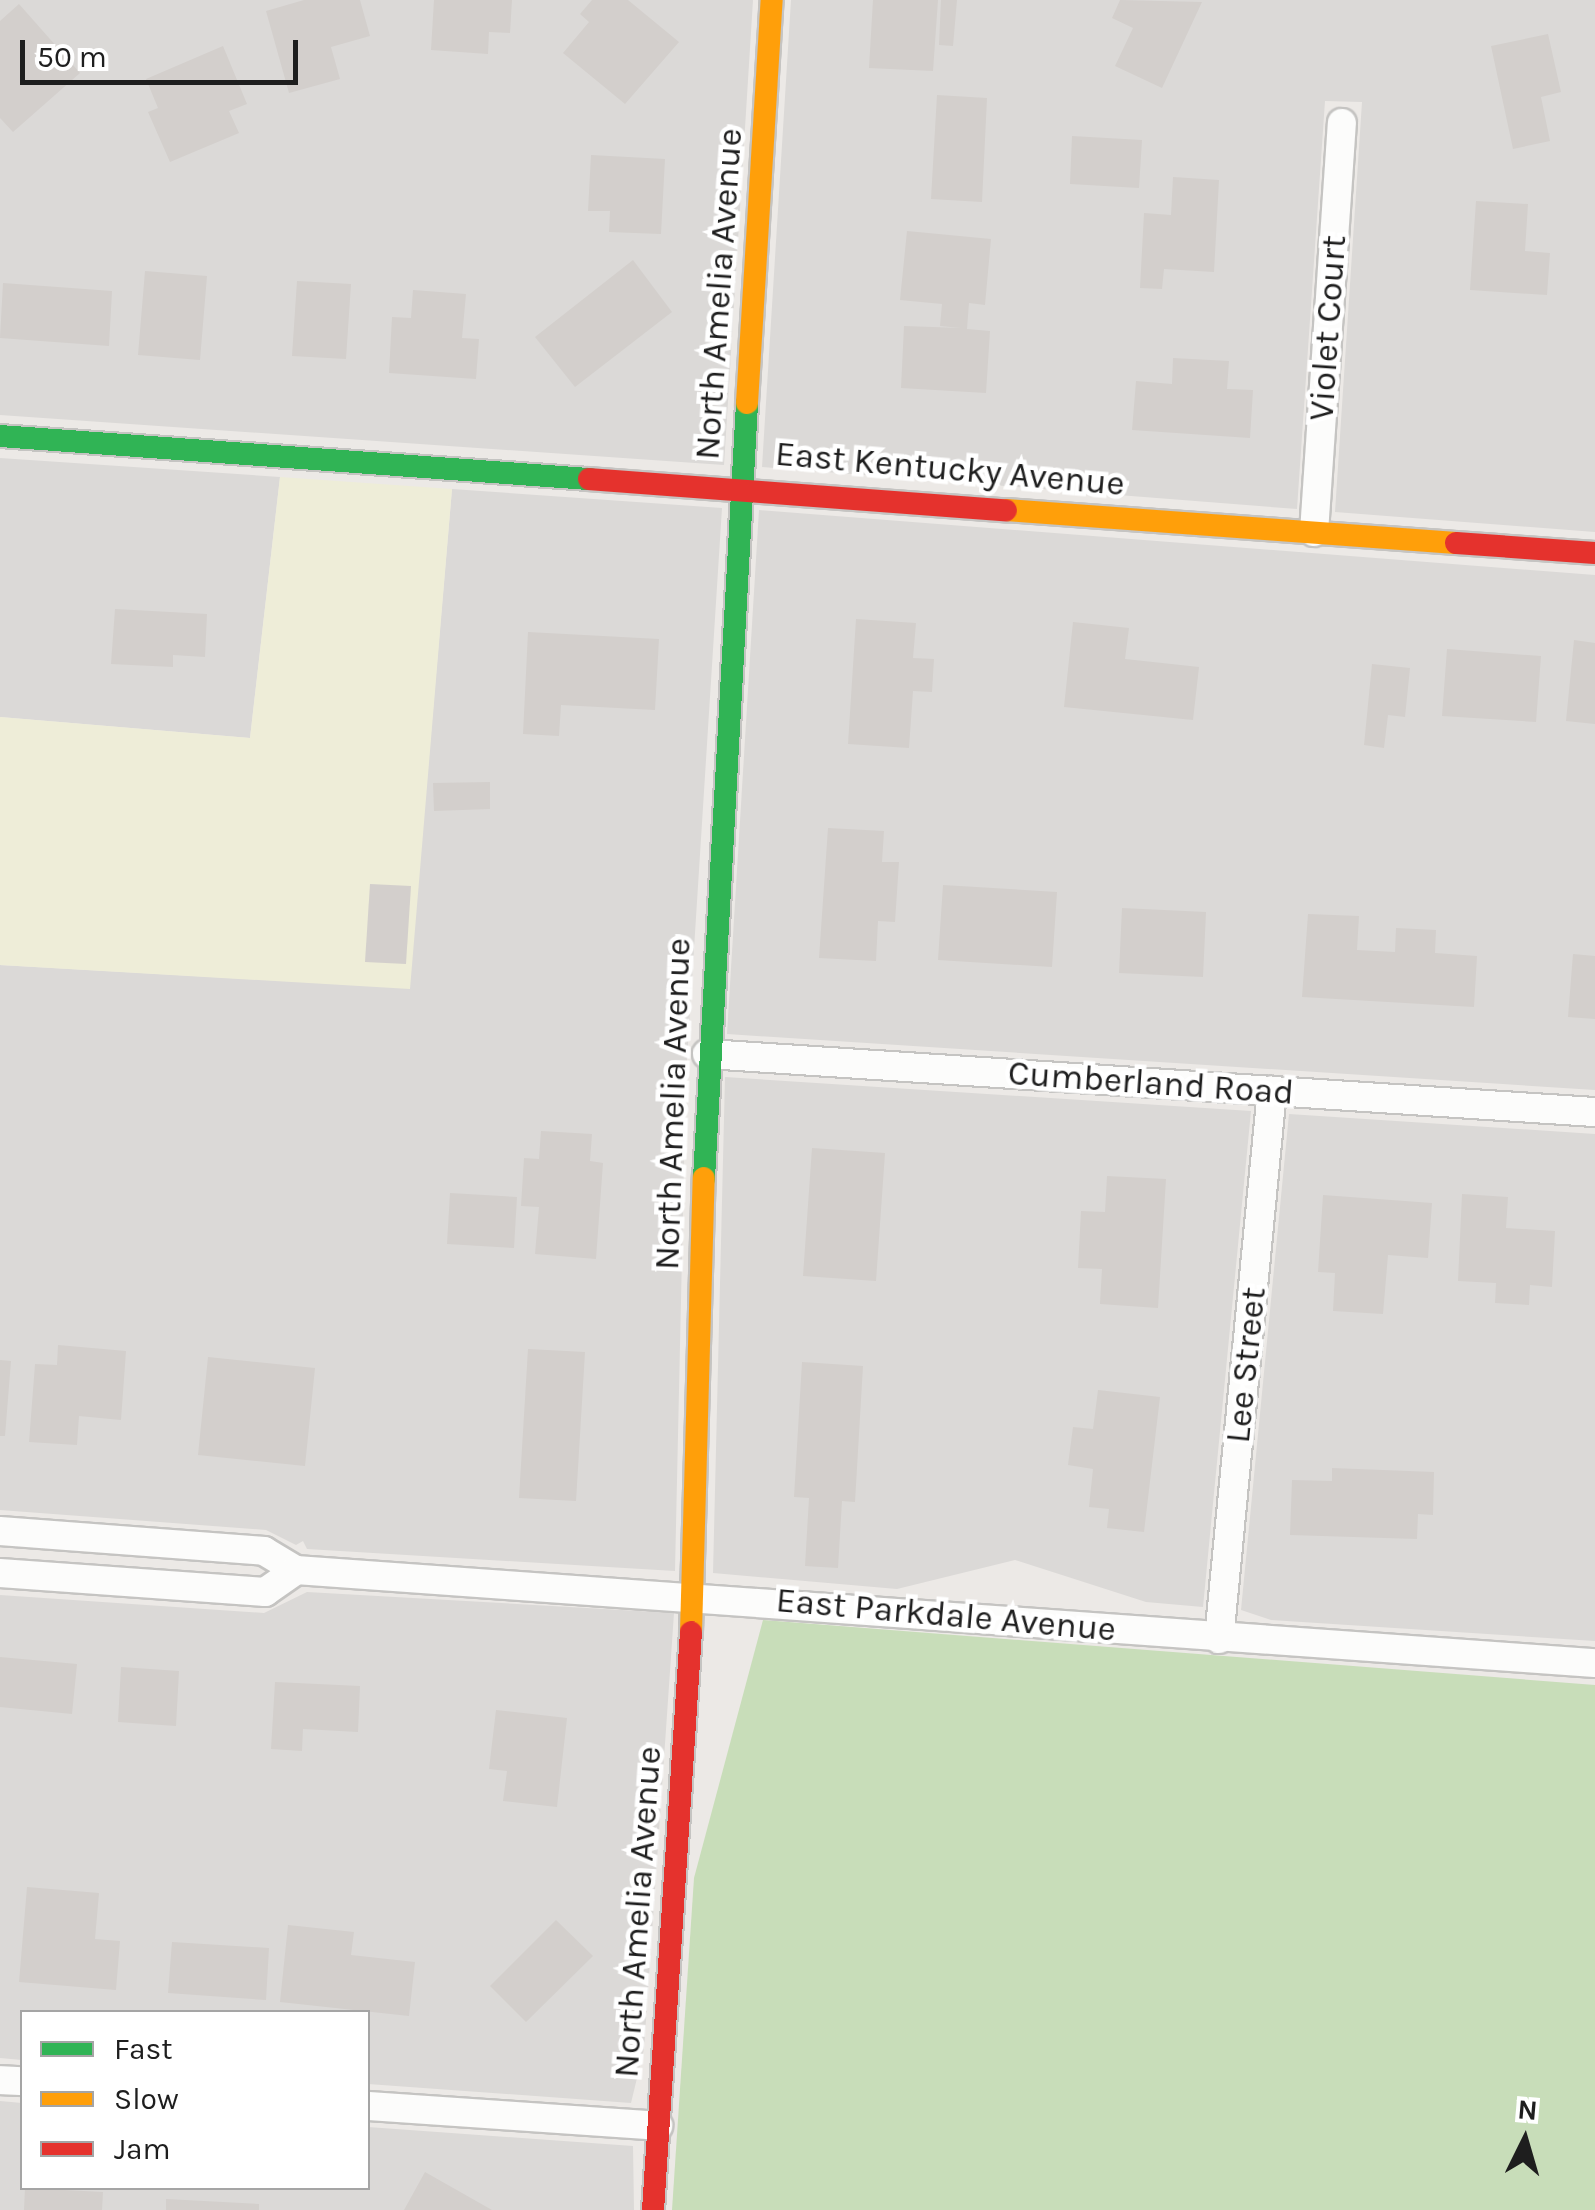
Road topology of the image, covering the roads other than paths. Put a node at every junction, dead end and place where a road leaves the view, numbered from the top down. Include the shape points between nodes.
1 (772, 0) edge
2 (1342, 123) dead end
3 (0, 436) edge
4 (742, 487) junction
5 (1314, 532) junction
6 (1595, 553) edge
7 (707, 1054) junction
8 (1272, 1091) junction
9 (1595, 1112) edge
10 (0, 1531) edge
11 (296, 1570) junction
12 (0, 1573) edge
13 (694, 1593) junction
14 (1219, 1638) junction
15 (1595, 1663) edge
16 (370, 2106) edge
17 (658, 2126) junction
18 (653, 2210) edge

1 - 4 main road, North Amelia Avenue
2 - 5 street, Violet Court
3 - 4 main road, East Kentucky Avenue
4 - 5 main road, East Kentucky Avenue
4 - 7 main road, North Amelia Avenue
5 - 6 main road, East Kentucky Avenue
7 - 8 street, Cumberland Road
7 - 13 main road, North Amelia Avenue
8 - 9 street, Cumberland Road
8 - 14 street, Lee Street
10 - 11 street, East Parkdale Avenue via 264,1551
11 - 12 street, East Parkdale Avenue via 265,1592
11 - 13 street, East Parkdale Avenue
13 - 14 street, East Parkdale Avenue
13 - 17 main road, North Amelia Avenue
14 - 15 street, East Parkdale Avenue
16 - 17 street
17 - 18 main road, North Amelia Avenue

